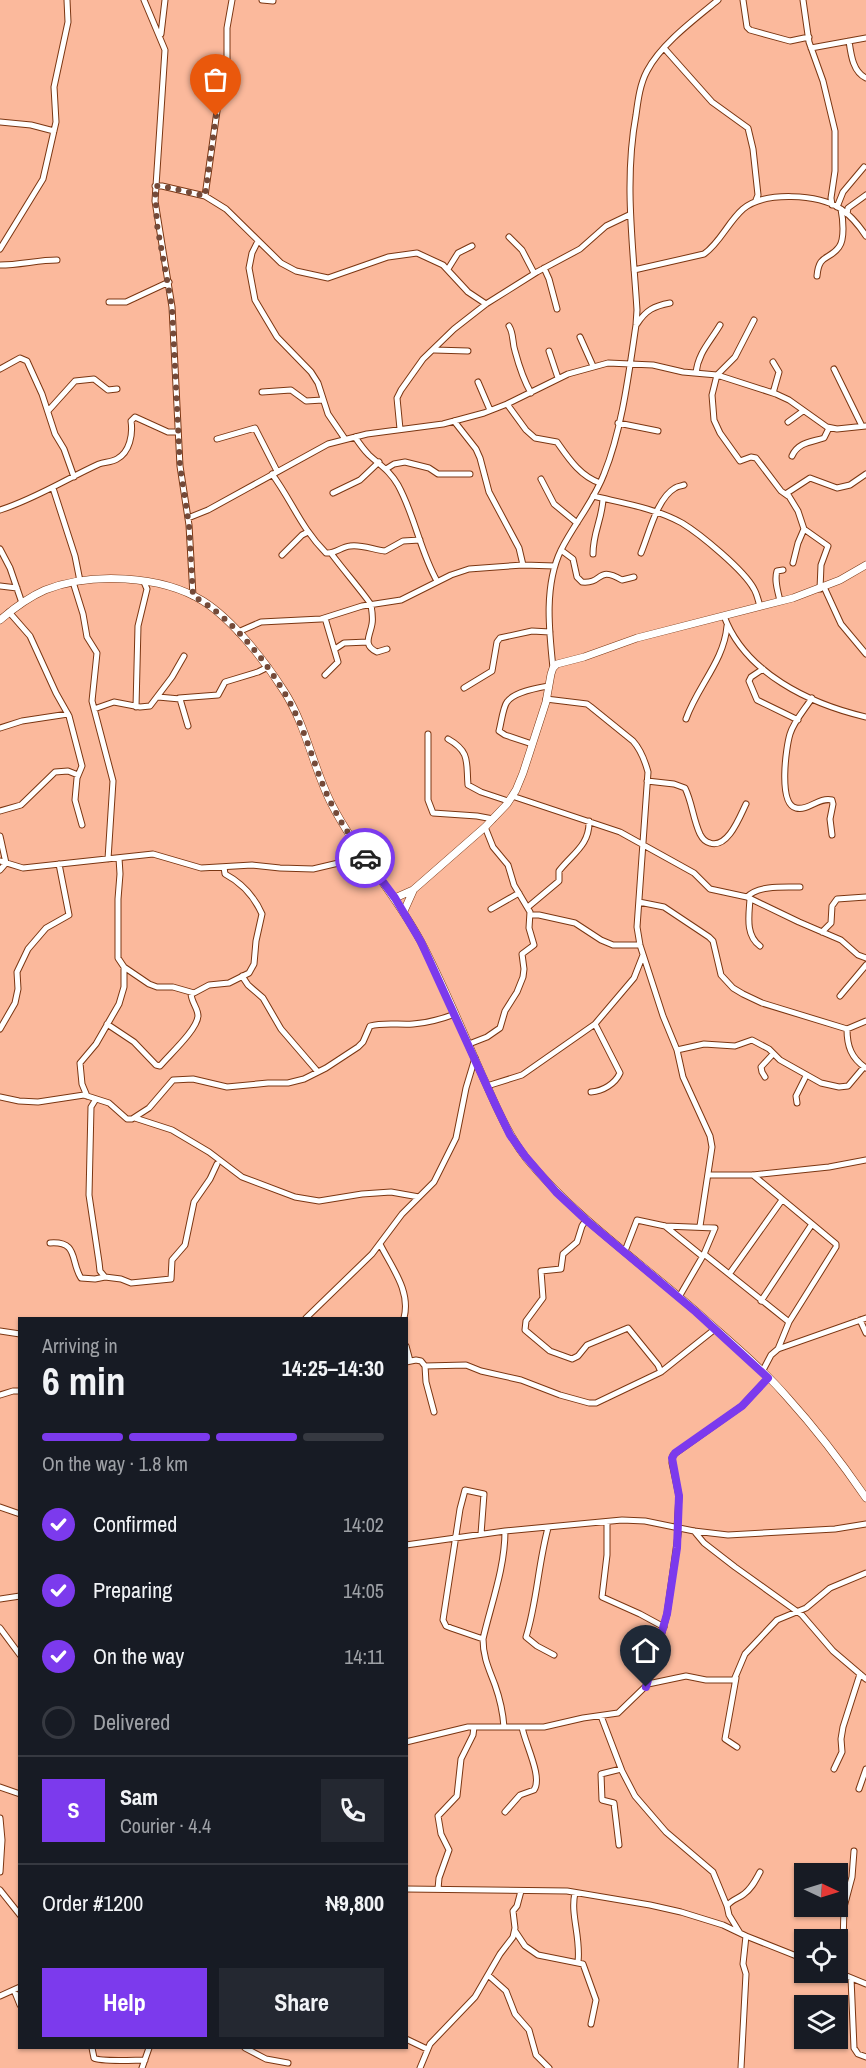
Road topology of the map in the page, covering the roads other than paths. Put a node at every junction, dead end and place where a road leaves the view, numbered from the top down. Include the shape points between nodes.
1 (67, 0) edge
2 (144, 0) edge
3 (165, 0) edge
4 (232, 0) edge
5 (262, 0) edge
6 (718, 0) edge
7 (743, 0) edge
8 (803, 0) edge
9 (273, 1) edge
10 (160, 36) junction
11 (808, 37) junction
12 (866, 38) edge
13 (849, 41) junction
14 (664, 48) junction
15 (811, 48) junction
16 (866, 78) edge
17 (0, 122) edge
18 (54, 131) junction
19 (864, 167) dead end
20 (155, 186) junction
21 (866, 195) edge
22 (205, 196) junction
23 (756, 200) junction
24 (837, 207) junction
25 (847, 214) junction
26 (629, 215) junction
27 (866, 236) edge
28 (508, 237) dead end
29 (258, 241) junction
30 (471, 246) dead end
31 (0, 249) edge
32 (57, 260) dead end
33 (0, 265) edge
34 (544, 268) junction
35 (448, 269) junction
36 (634, 270) junction
37 (534, 273) junction
38 (817, 276) dead end
39 (169, 282) junction
40 (109, 302) dead end
41 (670, 303) dead end
42 (486, 304) junction
43 (557, 309) dead end
44 (754, 320) dead end
45 (636, 325) junction
46 (720, 325) dead end
47 (509, 326) dead end
48 (580, 337) dead end
49 (434, 350) junction
50 (468, 351) dead end
51 (549, 351) dead end
52 (772, 362) dead end
53 (629, 364) junction
54 (593, 366) junction
55 (0, 369) edge
56 (834, 369) dead end
57 (696, 373) junction
58 (717, 375) junction
59 (558, 378) junction
60 (478, 382) dead end
61 (117, 389) dead end
62 (262, 392) dead end
63 (531, 393) junction
64 (773, 393) junction
65 (323, 400) junction
66 (507, 404) junction
67 (490, 410) junction
68 (48, 411) junction
69 (803, 411) junction
70 (454, 421) junction
71 (788, 422) dead end
72 (618, 423) junction
73 (336, 426) junction
74 (864, 426) edge
75 (829, 428) junction
76 (399, 429) junction
77 (658, 431) dead end
78 (177, 432) junction
79 (354, 437) junction
80 (217, 439) dead end
81 (345, 439) junction
82 (337, 441) junction
83 (792, 456) dead end
84 (379, 462) junction
85 (386, 469) junction
86 (275, 473) junction
87 (470, 474) dead end
88 (866, 474) edge
89 (75, 477) junction
90 (541, 479) dead end
91 (600, 483) junction
92 (684, 485) dead end
93 (53, 488) junction
94 (333, 493) dead end
95 (593, 496) junction
96 (788, 496) junction
97 (603, 499) junction
98 (0, 502) edge
99 (2, 509) edge
100 (656, 513) junction
101 (188, 518) junction
102 (577, 523) junction
103 (804, 529) junction
104 (308, 532) junction
105 (420, 540) junction
106 (0, 549) edge
107 (561, 550) junction
108 (331, 553) junction
109 (641, 553) dead end
110 (593, 554) dead end
111 (282, 555) dead end
112 (794, 563) dead end
113 (524, 565) junction
114 (866, 565) edge
115 (555, 566) junction
116 (783, 570) dead end
117 (634, 577) dead end
118 (436, 581) junction
119 (77, 582) junction
120 (144, 582) junction
121 (0, 586) edge
122 (17, 588) junction
123 (822, 588) junction
124 (193, 596) junction
125 (780, 601) junction
126 (22, 603) junction
127 (371, 604) junction
128 (760, 606) junction
129 (9, 612) junction
130 (724, 616) junction
131 (325, 618) junction
132 (0, 620) edge
133 (727, 624) junction
134 (238, 632) junction
135 (550, 632) junction
136 (368, 642) junction
137 (335, 649) junction
138 (387, 649) dead end
139 (866, 654) edge
140 (184, 656) dead end
141 (268, 667) junction
142 (553, 668) junction
143 (763, 669) junction
144 (325, 675) dead end
145 (548, 686) junction
146 (464, 688) dead end
147 (158, 697) junction
148 (179, 698) junction
149 (812, 698) junction
150 (546, 699) junction
151 (136, 707) junction
152 (94, 709) junction
153 (68, 714) junction
154 (866, 717) edge
155 (686, 719) dead end
156 (798, 720) junction
157 (188, 726) dead end
158 (0, 728) edge
159 (428, 734) dead end
160 (448, 739) dead end
161 (532, 744) junction
162 (78, 775) junction
163 (647, 781) junction
164 (510, 798) junction
165 (746, 804) dead end
166 (0, 811) edge
167 (493, 819) junction
168 (589, 821) junction
169 (82, 825) dead end
170 (485, 827) junction
171 (832, 835) dead end
172 (0, 836) edge
173 (642, 843) junction
174 (364, 857) junction
175 (119, 858) junction
176 (108, 859) junction
177 (3, 862) edge
178 (59, 864) junction
179 (224, 867) junction
180 (0, 870) edge
181 (800, 887) dead end
182 (413, 890) junction
183 (519, 893) junction
184 (866, 897) edge
185 (395, 898) junction
186 (749, 898) junction
187 (639, 902) junction
188 (528, 907) junction
189 (491, 909) dead end
190 (404, 911) junction
191 (530, 915) junction
192 (822, 932) junction
193 (640, 945) junction
194 (760, 946) dead end
195 (644, 954) junction
196 (866, 958) edge
197 (866, 965) edge
198 (124, 967) junction
199 (242, 976) junction
200 (191, 993) junction
201 (840, 996) dead end
202 (455, 1014) junction
203 (866, 1021) edge
204 (107, 1024) junction
205 (595, 1024) junction
206 (0, 1029) edge
207 (847, 1029) junction
208 (469, 1044) junction
209 (677, 1050) junction
210 (773, 1054) junction
211 (475, 1058) junction
212 (865, 1067) edge
213 (318, 1072) junction
214 (806, 1076) junction
215 (765, 1077) dead end
216 (488, 1086) junction
217 (591, 1092) dead end
218 (87, 1096) junction
219 (0, 1097) edge
220 (96, 1099) junction
221 (797, 1103) dead end
222 (135, 1118) junction
223 (866, 1160) edge
224 (217, 1164) dead end
225 (709, 1175) junction
226 (753, 1175) junction
227 (418, 1197) junction
228 (782, 1200) junction
229 (586, 1220) junction
230 (812, 1224) junction
231 (665, 1226) junction
232 (700, 1226) junction
233 (50, 1244) dead end
234 (380, 1244) junction
235 (625, 1251) junction
236 (703, 1255) junction
237 (730, 1273) junction
238 (105, 1277) junction
239 (679, 1297) junction
240 (762, 1301) junction
241 (307, 1317) edge
242 (404, 1317) edge
243 (863, 1319) edge
244 (789, 1322) junction
245 (715, 1329) junction
246 (0, 1331) edge
247 (18, 1334) edge
248 (866, 1334) edge
249 (778, 1349) junction
250 (408, 1362) edge
251 (425, 1366) junction
252 (661, 1372) junction
253 (762, 1372) junction
254 (768, 1378) junction
255 (18, 1391) edge
256 (0, 1395) edge
257 (434, 1412) dead end
258 (866, 1498) edge
259 (0, 1508) edge
260 (18, 1513) edge
261 (607, 1522) junction
262 (866, 1524) edge
263 (548, 1528) junction
264 (678, 1528) junction
265 (505, 1531) junction
266 (694, 1531) junction
267 (481, 1534) junction
268 (456, 1538) junction
269 (408, 1545) edge
270 (866, 1573) edge
271 (18, 1596) edge
272 (0, 1599) edge
273 (798, 1612) junction
274 (664, 1627) junction
275 (0, 1628) edge
276 (483, 1639) junction
277 (18, 1652) edge
278 (554, 1655) dead end
279 (860, 1674) junction
280 (736, 1678) junction
281 (866, 1679) edge
282 (648, 1684) junction
283 (601, 1716) junction
284 (474, 1727) junction
285 (504, 1727) junction
286 (522, 1727) junction
287 (408, 1741) edge
288 (737, 1747) dead end
289 (621, 1769) junction
290 (834, 1769) dead end
291 (866, 1769) edge
292 (0, 1787) edge
293 (859, 1789) dead end
294 (18, 1793) edge
295 (505, 1812) dead end
296 (0, 1818) edge
297 (619, 1845) dead end
298 (854, 1851) dead end
299 (0, 1872) edge
300 (760, 1872) dead end
301 (408, 1889) edge
302 (438, 1889) junction
303 (0, 1890) edge
304 (521, 1892) junction
305 (575, 1893) junction
306 (727, 1906) junction
307 (18, 1913) edge
308 (843, 1929) edge
309 (515, 1931) junction
310 (743, 1934) junction
311 (794, 1955) edge
312 (578, 1962) junction
313 (488, 1975) junction
314 (848, 1977) edge
315 (851, 1978) junction
316 (866, 1984) edge
317 (17, 1988) edge
318 (0, 1996) edge
319 (591, 2024) dead end
320 (408, 2040) edge
321 (92, 2049) edge
322 (150, 2049) edge
323 (247, 2049) edge
324 (427, 2049) junction
325 (866, 2057) edge
326 (145, 2060) junction
327 (288, 2063) dead end
328 (142, 2068) edge
329 (420, 2068) edge
330 (549, 2068) edge
331 (741, 2068) edge

1 - 18 street via 68,22 54,87
2 - 10 street
3 - 10 street
4 - 22 street via 227,60
5 - 9 street
6 - 14 street
7 - 11 street via 750,30 790,41
8 - 11 street
10 - 20 street via 166,57
11 - 15 street
12 - 13 street
13 - 15 street
13 - 16 street via 853,63
14 - 23 street via 712,102 748,128
14 - 26 street via 646,72 639,96 630,153
15 - 24 street via 835,131 831,198
17 - 18 street
18 - 31 street via 43,179
19 - 24 street via 843,192
20 - 22 street
20 - 39 street via 157,225
21 - 25 street via 848,208
22 - 29 street via 226,209
23 - 24 street via 803,197
23 - 36 street via 730,222 704,254
24 - 25 street
24 - 38 street via 842,220 840,245 823,258
25 - 27 street
26 - 34 street
26 - 36 street
28 - 37 street via 522,250
29 - 35 street via 286,266 320,278 408,254 424,255
29 - 65 street via 249,267 255,300 277,338 311,372
30 - 35 street via 458,253
32 - 33 street
34 - 37 street
34 - 43 street
35 - 42 street via 468,292
36 - 45 street
37 - 42 street
39 - 40 street via 126,302
39 - 78 street
41 - 45 street via 649,309
42 - 49 street
44 - 58 street via 735,357
45 - 53 street
46 - 57 street via 702,351
47 - 63 street via 521,374
48 - 54 street
49 - 50 street
49 - 76 street via 399,394
51 - 59 street
52 - 64 street via 779,372
53 - 54 street
53 - 57 street
53 - 72 street
54 - 59 street
55 - 68 street via 20,358 27,361
56 - 74 street
57 - 58 street
58 - 64 street
58 - 96 street via 712,409 720,433 740,461 756,458
59 - 63 street
60 - 67 street
61 - 68 street via 108,390 94,379 75,381
62 - 65 street via 291,390 306,401
63 - 66 street
64 - 69 street
65 - 73 street
66 - 67 street
66 - 91 street via 535,438 557,442 581,473
67 - 70 street
68 - 89 street
69 - 71 street
69 - 75 street
70 - 76 street
70 - 113 street via 476,449 489,492
72 - 77 street
72 - 91 street
73 - 81 street
73 - 82 street
74 - 75 street
75 - 83 street via 824,438 803,444
76 - 79 street
78 - 89 street via 168,432 135,417 131,421 132,437 121,456
78 - 101 street
79 - 81 street
79 - 84 street
80 - 86 street via 255,428
81 - 82 street
82 - 86 street
84 - 85 street
84 - 94 street via 360,480
85 - 87 street via 405,462 438,474
85 - 105 street via 406,500
86 - 101 street
86 - 104 street via 291,508
88 - 96 street via 837,488 810,478 788,492
89 - 93 street
90 - 102 street via 554,504
91 - 95 street
92 - 100 street via 674,489
93 - 99 street
93 - 119 street via 75,556
95 - 97 street
95 - 102 street
96 - 103 street
97 - 100 street
97 - 110 street
98 - 99 street
100 - 109 street
100 - 128 street via 683,524 724,556 754,588
101 - 124 street
102 - 107 street
103 - 112 street
103 - 123 street via 828,546 821,565
104 - 108 street via 326,553
104 - 111 street
105 - 108 street via 403,541 385,551 350,546
105 - 118 street
106 - 122 street
107 - 115 street
107 - 117 street via 573,559 582,582 608,573 622,580
108 - 127 street
113 - 115 street
113 - 118 street via 469,569
114 - 123 main road
115 - 135 street
116 - 125 street via 776,574
118 - 127 street via 401,600
119 - 120 main road
119 - 126 main road via 43,591
119 - 152 street via 87,637 97,653
120 - 124 main road via 167,585
120 - 151 street via 147,589 138,626
121 - 122 street
122 - 126 street
123 - 125 main road
123 - 139 street via 841,624
124 - 134 main road via 222,615
125 - 128 main road
126 - 129 main road
127 - 131 street
127 - 136 street
128 - 130 main road
129 - 132 main road
129 - 153 street via 30,636
130 - 133 street
130 - 142 main road via 638,638
131 - 134 street via 261,622
131 - 137 street
133 - 143 street
133 - 155 street via 725,642
134 - 141 main road
135 - 142 street
135 - 146 street via 532,631 500,638 492,671
136 - 137 street via 344,643
136 - 138 street via 377,652
137 - 144 street via 337,663
140 - 147 street
141 - 148 street via 225,682 218,695
141 - 174 main road via 298,718 331,803
142 - 145 main road
143 - 149 street
143 - 156 street via 749,681 757,700
145 - 150 main road
145 - 161 street via 526,691 505,705 499,731
147 - 148 street
147 - 151 street via 150,706
148 - 157 street
149 - 154 street
149 - 156 street
150 - 161 main road
150 - 163 street via 587,704 633,741 646,766
151 - 152 street via 114,702
152 - 176 street via 113,781
153 - 158 street
153 - 162 street via 82,766
156 - 171 street via 790,735 785,788 794,807 825,798 831,800
159 - 167 street via 428,800 433,813
160 - 164 street via 464,751 468,785 480,792
161 - 164 main road
162 - 166 street via 68,771 51,773 21,805
162 - 169 street via 75,800
163 - 165 street via 685,788 700,835 712,844 727,837
163 - 173 street
164 - 167 main road
164 - 168 street
167 - 170 main road
168 - 173 street
168 - 188 street via 587,838 559,871 559,881
170 - 182 main road
170 - 183 street via 493,847 508,865
172 - 177 street
173 - 186 street via 694,873 710,889
173 - 187 street
174 - 179 street via 313,869 252,864
174 - 185 main road
175 - 176 street
175 - 179 street via 153,854 201,868
175 - 198 street via 117,949
176 - 178 street
177 - 178 street via 23,868
177 - 180 street
178 - 206 street via 69,915 46,928 28,949 18,972 15,1003
179 - 199 street via 225,874 245,887 262,914 254,964
181 - 186 street via 762,889
182 - 185 main road
182 - 190 main road
183 - 188 street
183 - 189 street
184 - 192 street via 837,899 832,906 831,923
185 - 190 main road
186 - 192 street
186 - 194 street via 750,930
187 - 193 street
187 - 207 street via 664,907 709,937 721,975 742,994
188 - 191 street
190 - 202 main road
191 - 193 street via 575,923 613,945
191 - 208 street via 534,945 522,954 524,969 517,992 497,1031
192 - 196 street
193 - 195 street
195 - 205 street via 634,978
195 - 209 street
197 - 201 street
198 - 200 street via 149,984
198 - 204 street via 121,998
199 - 200 street
199 - 213 street
200 - 204 street via 197,1019 160,1066
202 - 208 main road
202 - 213 street via 414,1024 370,1026 358,1047
203 - 207 street
204 - 218 street via 80,1063
205 - 216 street via 522,1075
205 - 217 street via 620,1073 605,1089
207 - 212 street via 849,1050
208 - 211 main road
209 - 210 street via 704,1044 735,1046 750,1040
209 - 225 street via 689,1093 710,1136
210 - 214 street
210 - 215 street via 761,1066
211 - 216 main road
211 - 227 street via 456,1138 434,1182
212 - 214 street via 848,1086 821,1083
213 - 222 street via 288,1083 227,1087 193,1079 173,1080
214 - 221 street via 796,1096
216 - 229 main road via 510,1135 525,1156
218 - 219 street via 38,1102
218 - 220 street
220 - 222 street via 109,1103 127,1119
220 - 238 street via 91,1107 89,1190 100,1270
222 - 227 street via 172,1130 242,1176 295,1197 319,1201 391,1192
223 - 226 street
224 - 238 street via 194,1202 185,1245 172,1260 171,1279 131,1283
225 - 226 street
225 - 232 street
226 - 228 street
227 - 234 street
228 - 230 street
228 - 237 street
229 - 235 main road
229 - 252 street via 578,1242 563,1254 561,1269 541,1271 543,1298 526,1320 525,1330 550,1351 572,1359 592,1343 628,1328
230 - 240 street
230 - 244 street via 836,1247
231 - 232 street
231 - 235 street via 637,1220
231 - 236 street
232 - 236 street via 716,1229
233 - 238 street via 68,1246 81,1278
234 - 241 street
234 - 242 street via 403,1291
235 - 239 main road
236 - 237 street
236 - 239 street
237 - 240 street
239 - 245 main road
240 - 244 street
243 - 248 street
243 - 249 street
244 - 249 street
245 - 252 street
245 - 253 main road
246 - 247 street
249 - 253 street
250 - 251 street via 421,1361
251 - 252 street via 466,1365 589,1403 604,1400
251 - 257 street
253 - 254 main road
254 - 258 main road
254 - 264 street via 742,1406 673,1455 679,1496
255 - 256 street
259 - 260 street
261 - 263 street
261 - 264 street via 645,1521
261 - 274 street via 602,1597
262 - 266 street via 751,1535
263 - 265 street
263 - 278 street via 526,1638
264 - 266 street
264 - 274 street
265 - 267 street
265 - 276 street via 503,1558
266 - 273 street via 729,1563
267 - 268 street
267 - 268 street via 484,1494 465,1490
268 - 269 street
268 - 276 street via 443,1622
270 - 273 street via 830,1588
271 - 272 street
273 - 279 street via 832,1651
273 - 280 street via 777,1620 745,1654
274 - 282 street
275 - 277 street
276 - 285 street via 485,1664 500,1702
279 - 281 street
279 - 290 street via 841,1734 842,1752
280 - 282 street via 686,1676
280 - 288 street via 725,1739
282 - 283 street via 618,1713
283 - 286 street via 544,1727
283 - 289 street
284 - 285 street
284 - 287 street
284 - 302 street via 460,1759 457,1796 438,1816 449,1850
285 - 286 street
286 - 295 street via 537,1784
289 - 297 street via 601,1774 602,1800 614,1803
289 - 306 street via 635,1796 666,1832 713,1872
291 - 293 street
292 - 294 street
296 - 299 street
298 - 308 street
300 - 306 street via 749,1890
301 - 302 street
302 - 304 street
303 - 307 street
304 - 305 street
304 - 309 street via 513,1911
305 - 310 street via 681,1912
305 - 312 street
306 - 310 street
309 - 312 street via 525,1946 538,1955
309 - 313 street
310 - 311 street
310 - 331 street via 746,1974
312 - 319 street via 585,1968 595,1995
313 - 324 street via 475,1997
313 - 330 street via 506,1991 514,2014 529,2030 536,2055
314 - 315 street
315 - 316 street
315 - 325 street via 854,2048
317 - 318 street
320 - 324 street
321 - 326 street via 93,2058 100,2061
322 - 326 street
323 - 327 street via 266,2059
324 - 329 street
326 - 328 street

